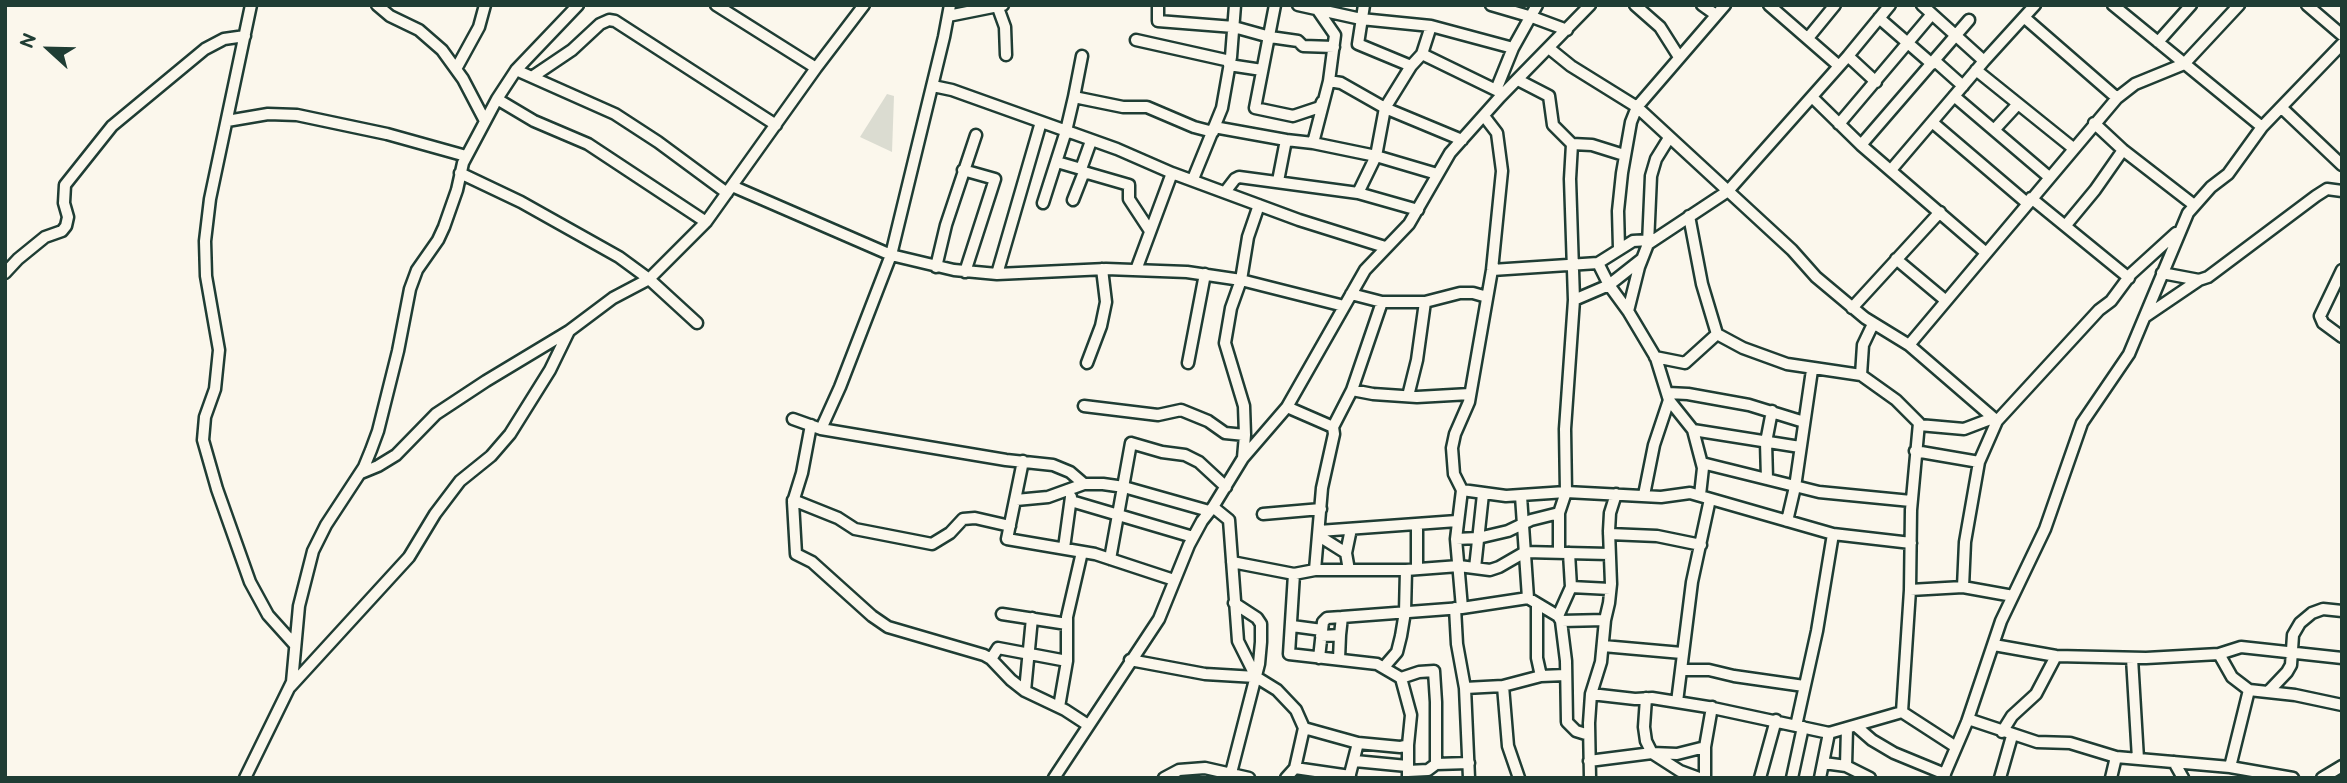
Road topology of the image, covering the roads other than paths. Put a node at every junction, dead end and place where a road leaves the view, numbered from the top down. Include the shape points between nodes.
1 (251, 5) edge
2 (377, 5) edge
3 (485, 5) edge
4 (578, 5) edge
5 (716, 5) edge
6 (864, 5) edge
7 (950, 5) edge
8 (1158, 5) edge
9 (1235, 5) edge
10 (1275, 5) edge
11 (1298, 5) edge
12 (1364, 5) edge
13 (1493, 5) edge
14 (1537, 5) edge
15 (1590, 5) edge
16 (1635, 5) edge
17 (1702, 5) edge
18 (1725, 5) edge
19 (1769, 5) edge
20 (1835, 5) edge
21 (1890, 5) edge
22 (1922, 5) edge
23 (2035, 5) edge
24 (2113, 5) edge
25 (2191, 5) edge
26 (2239, 5) edge
27 (2307, 5) edge
28 (999, 6) edge
29 (1317, 9) junction
30 (1932, 13) junction
31 (1716, 15) junction
32 (948, 16) junction
33 (1532, 17) junction
34 (1879, 18) junction
35 (2025, 18) junction
36 (1361, 19) junction
37 (1969, 20) dead end
38 (1431, 26) junction
39 (1234, 27) junction
40 (1567, 30) junction
41 (1956, 35) junction
42 (2342, 35) edge
43 (245, 36) junction
44 (1270, 37) junction
45 (1808, 38) junction
46 (1136, 40) dead end
47 (2158, 42) junction
48 (1907, 44) junction
49 (2342, 44) edge
50 (1334, 47) junction
51 (1513, 48) junction
52 (1549, 49) junction
53 (1422, 54) junction
54 (1006, 55) dead end
55 (1082, 56) dead end
56 (1848, 56) junction
57 (1679, 57) junction
58 (1984, 61) junction
59 (1230, 63) junction
60 (1933, 63) junction
61 (2184, 64) junction
62 (1411, 66) junction
63 (1839, 66) junction
64 (816, 68) junction
65 (456, 69) junction
66 (516, 70) junction
67 (1262, 70) junction
68 (1976, 70) junction
69 (532, 77) junction
70 (1518, 80) junction
71 (1329, 81) junction
72 (1875, 82) junction
73 (933, 86) junction
74 (1963, 86) junction
75 (1500, 92) junction
76 (1954, 96) junction
77 (1074, 97) junction
78 (1812, 97) junction
79 (2117, 98) junction
80 (497, 99) junction
81 (2018, 104) junction
82 (1637, 107) junction
83 (1385, 108) junction
84 (2282, 108) junction
85 (1484, 116) junction
86 (227, 121) junction
87 (485, 121) junction
88 (1041, 122) junction
89 (1932, 122) junction
90 (2094, 123) junction
91 (1839, 124) junction
92 (776, 125) junction
93 (2262, 127) junction
94 (1214, 130) junction
95 (1994, 130) junction
96 (1066, 131) junction
97 (976, 135) dead end
98 (1669, 138) junction
99 (1286, 140) junction
100 (1462, 140) junction
101 (1091, 141) junction
102 (1313, 143) junction
103 (1572, 144) junction
104 (1861, 145) junction
105 (2073, 148) junction
106 (2123, 150) junction
107 (1624, 155) junction
108 (466, 156) junction
109 (1376, 156) junction
110 (1057, 162) junction
111 (2342, 164) edge
112 (963, 170) junction
113 (1083, 170) junction
114 (1891, 170) junction
115 (460, 173) junction
116 (1172, 173) junction
117 (1437, 174) junction
118 (2049, 177) junction
119 (1194, 179) junction
120 (1278, 181) junction
121 (730, 190) junction
122 (1728, 191) junction
123 (2342, 191) edge
124 (1224, 192) junction
125 (1358, 193) junction
126 (1073, 200) dead end
127 (2029, 200) junction
128 (1043, 204) dead end
129 (1259, 205) junction
130 (2194, 205) junction
131 (1418, 210) junction
132 (1940, 212) junction
133 (1689, 216) junction
134 (706, 222) junction
135 (2066, 225) junction
136 (2179, 230) junction
137 (1150, 231) junction
138 (1648, 242) junction
139 (1385, 247) junction
140 (1619, 248) junction
141 (1985, 252) junction
142 (891, 255) junction
143 (1642, 259) junction
144 (1896, 259) junction
145 (1598, 263) junction
146 (1574, 266) junction
147 (936, 267) junction
148 (1102, 269) junction
149 (1136, 270) junction
150 (1492, 270) junction
151 (2342, 270) edge
152 (965, 272) junction
153 (2162, 272) junction
154 (5, 273) edge
155 (998, 274) junction
156 (1205, 274) junction
157 (2129, 278) junction
158 (649, 279) junction
159 (1241, 280) junction
160 (2199, 280) junction
161 (1609, 285) junction
162 (1351, 294) junction
163 (1487, 297) junction
164 (1574, 300) junction
165 (1945, 300) junction
166 (1382, 302) junction
167 (1425, 302) junction
168 (1344, 306) junction
169 (1852, 308) junction
170 (1628, 311) junction
171 (2143, 318) junction
172 (697, 323) dead end
173 (1873, 324) junction
174 (569, 331) junction
175 (1717, 334) junction
176 (2342, 337) edge
177 (1909, 345) junction
178 (1656, 357) junction
179 (1087, 363) dead end
180 (1188, 363) dead end
181 (1812, 370) junction
182 (1861, 375) junction
183 (1352, 390) junction
184 (1470, 394) junction
185 (1408, 396) junction
186 (1668, 397) junction
187 (1084, 406) dead end
188 (1287, 407) junction
189 (1772, 411) junction
190 (793, 419) dead end
191 (1995, 420) junction
192 (1804, 422) junction
193 (1919, 425) junction
194 (1333, 426) junction
195 (816, 427) junction
196 (1693, 430) junction
197 (1245, 435) junction
198 (1766, 443) junction
199 (1800, 447) junction
200 (1915, 451) junction
201 (1243, 458) junction
202 (1023, 461) junction
203 (1979, 462) junction
204 (1702, 463) junction
205 (360, 473) junction
206 (1767, 479) junction
207 (1084, 484) junction
208 (1121, 486) junction
209 (1226, 487) junction
210 (1070, 488) junction
211 (1791, 489) junction
212 (1462, 490) junction
213 (1566, 492) junction
214 (1483, 494) junction
215 (1616, 494) junction
216 (1644, 495) junction
217 (1521, 496) junction
218 (1705, 497) junction
219 (793, 500) junction
220 (1016, 500) junction
221 (1071, 501) junction
222 (1911, 501) junction
223 (1211, 509) junction
224 (1321, 509) junction
225 (1263, 513) dead end
226 (1559, 513) junction
227 (1118, 515) junction
228 (1457, 521) junction
229 (1787, 521) junction
230 (1417, 524) junction
231 (1522, 524) junction
232 (1010, 526) junction
233 (1350, 529) junction
234 (1319, 533) junction
235 (1609, 534) junction
236 (1833, 534) junction
237 (1193, 537) junction
238 (1478, 538) junction
239 (1456, 539) junction
240 (1911, 542) junction
241 (1701, 545) junction
242 (1064, 548) junction
243 (1082, 552) junction
244 (1525, 552) junction
245 (1346, 553) junction
246 (1564, 553) junction
247 (1609, 554) junction
248 (1110, 559) junction
249 (1232, 562) junction
250 (1459, 566) junction
251 (1411, 569) junction
252 (1475, 569) junction
253 (1315, 570) junction
254 (1349, 570) junction
255 (1294, 574) junction
256 (1174, 580) junction
257 (1571, 587) junction
258 (1963, 587) junction
259 (1610, 589) junction
260 (1910, 590) junction
261 (2013, 596) junction
262 (1528, 598) junction
263 (1234, 603) junction
264 (1537, 605) junction
265 (1459, 608) junction
266 (2342, 611) edge
267 (1405, 612) junction
268 (1002, 614) dead end
269 (1342, 617) junction
270 (1032, 618) junction
271 (1560, 618) junction
272 (1605, 620) junction
273 (1067, 624) junction
274 (1292, 626) junction
275 (1321, 633) junction
276 (1340, 635) junction
277 (295, 645) junction
278 (1994, 645) junction
279 (1603, 646) junction
280 (1027, 653) junction
281 (1682, 653) junction
282 (2219, 654) junction
283 (2292, 654) junction
284 (2056, 656) junction
285 (1319, 658) junction
286 (2132, 658) junction
287 (2342, 658) edge
288 (992, 659) junction
289 (1339, 659) junction
290 (1130, 660) junction
291 (1067, 661) junction
292 (1384, 667) junction
293 (1681, 670) junction
294 (1565, 675) junction
295 (1541, 676) junction
296 (1256, 677) junction
297 (1401, 678) junction
298 (1804, 686) junction
299 (290, 687) junction
300 (1503, 687) junction
301 (1465, 688) junction
302 (2249, 690) junction
303 (1026, 691) junction
304 (2268, 692) junction
305 (1591, 694) junction
306 (1646, 698) junction
307 (1677, 702) junction
308 (2342, 705) edge
309 (1059, 707) junction
310 (1712, 708) junction
311 (1902, 712) junction
312 (1968, 719) junction
313 (1776, 720) junction
314 (1088, 725) junction
315 (1799, 727) junction
316 (1852, 727) junction
317 (1304, 728) junction
318 (1829, 733) junction
319 (2007, 734) junction
320 (1589, 735) junction
321 (1358, 743) junction
322 (1408, 745) junction
323 (1704, 747) junction
324 (1956, 747) junction
325 (1652, 753) junction
326 (2116, 757) junction
327 (2138, 759) junction
328 (1355, 761) junction
329 (1589, 761) junction
330 (2174, 762) junction
331 (1469, 763) junction
332 (1824, 763) junction
333 (1436, 764) junction
334 (1846, 766) junction
335 (2342, 766) edge
336 (2230, 767) junction
337 (1294, 768) junction
338 (1408, 771) edge
339 (1226, 774) edge
340 (2258, 775) edge
341 (1944, 776) edge
342 (1349, 777) edge
343 (245, 778) edge
344 (1054, 778) edge
345 (1164, 778) edge
346 (1250, 778) edge
347 (1286, 778) edge
348 (1469, 778) edge
349 (1519, 778) edge
350 (1590, 778) edge
351 (1699, 778) edge
352 (1705, 778) edge
353 (1760, 778) edge
354 (1792, 778) edge
355 (1820, 778) edge
356 (1870, 778) edge
357 (2000, 778) edge
358 (2111, 778) edge
359 (2183, 778) edge
360 (2294, 778) edge
361 (2322, 778) edge

1 - 43 street
2 - 65 street via 433,40
3 - 65 street via 479,27
4 - 66 street
5 - 64 street
6 - 64 street
7 - 32 street
8 - 39 street via 1158,21
9 - 39 street
10 - 44 street
11 - 29 street
12 - 36 street
13 - 33 street
14 - 33 street
15 - 40 street
16 - 57 street via 1660,27
17 - 31 street
18 - 31 street
19 - 45 street
20 - 45 street
21 - 34 street
22 - 30 street
23 - 35 street
24 - 47 street
25 - 47 street
26 - 61 street
27 - 42 street
28 - 32 street
28 - 54 street
29 - 36 street
29 - 50 street via 1335,35
30 - 41 street
30 - 48 street
31 - 57 street
32 - 73 street
33 - 40 street
33 - 51 street
34 - 48 street
34 - 56 street
35 - 58 street
35 - 79 street
36 - 38 street
36 - 62 street via 1358,44
37 - 41 street
38 - 51 street
38 - 53 street
39 - 44 street
39 - 59 street
40 - 52 street
41 - 58 street
41 - 60 street
43 - 86 street
43 - 154 street via 224,39 205,49 112,126 65,185 66,226 45,237
44 - 50 street via 1288,38 1303,46
44 - 67 street
45 - 63 street
46 - 59 street
47 - 61 street
48 - 60 street
48 - 72 street
49 - 84 street
50 - 71 street
51 - 75 street
52 - 70 street
52 - 82 street
53 - 62 street
53 - 75 street
55 - 77 street
56 - 63 street
56 - 72 street
57 - 82 street
58 - 68 street
59 - 67 street
59 - 94 street
60 - 74 street
60 - 104 street
61 - 79 street via 2135,84
61 - 93 street
62 - 83 street
63 - 78 street
64 - 92 street
65 - 87 street
66 - 69 street
66 - 80 street
67 - 71 street via 1255,108 1293,116 1320,107
68 - 74 street
68 - 81 street
69 - 92 street via 600,24 615,21
69 - 121 street via 615,114
70 - 75 street
70 - 103 street via 1549,96 1553,125
71 - 83 street
71 - 102 street
72 - 91 street
73 - 88 street
73 - 142 street
74 - 76 street
75 - 85 street
76 - 89 street
76 - 95 street
77 - 94 street via 1147,107 1194,127
77 - 96 street
78 - 91 street
78 - 122 street
79 - 90 street
80 - 87 street
80 - 134 street via 588,144
81 - 95 street
81 - 105 street
82 - 98 street
82 - 107 street
83 - 100 street
83 - 109 street
84 - 93 street
84 - 111 street
85 - 100 street
85 - 150 street via 1497,133 1502,171
86 - 108 street via 297,115
86 - 277 street via 205,241 219,350 203,440 254,591
87 - 108 street
88 - 96 street
88 - 155 street
89 - 114 street
89 - 127 street
90 - 105 street
90 - 106 street
91 - 104 street
92 - 121 street
93 - 130 street via 2228,174
94 - 99 street
94 - 119 street
95 - 118 street
96 - 101 street
96 - 110 street
97 - 112 street
98 - 122 street
98 - 138 street via 1651,176
99 - 102 street
99 - 120 street
100 - 117 street
101 - 113 street
101 - 116 street
102 - 109 street
103 - 107 street
103 - 146 street
104 - 114 street
105 - 118 street
106 - 130 street
106 - 135 street
107 - 140 street
108 - 115 street
109 - 117 street
109 - 125 street
110 - 113 street
110 - 128 street
112 - 147 street
112 - 152 street via 995,179
113 - 126 street
113 - 137 street via 1129,186 1129,199
114 - 132 street
115 - 158 street via 579,233
115 - 205 street via 444,227 410,289 379,431
116 - 119 street
116 - 137 street
117 - 131 street
118 - 127 street
119 - 124 street
120 - 124 street via 1240,177
120 - 125 street
121 - 134 street
121 - 142 street
122 - 133 street
122 - 169 street
123 - 160 street via 2327,189
124 - 129 street
125 - 131 street
127 - 135 street
127 - 141 street
129 - 139 street
129 - 159 street
130 - 136 street
131 - 139 street
132 - 141 street
132 - 144 street
133 - 138 street
133 - 175 street
134 - 158 street
135 - 157 street
136 - 153 street
136 - 157 street
137 - 149 street
138 - 140 street
138 - 143 street
139 - 162 street via 1364,270
140 - 145 street
141 - 165 street
142 - 147 street
142 - 195 street via 840,387
143 - 161 street
143 - 170 street
144 - 165 street
144 - 169 street
145 - 146 street
145 - 161 street
146 - 150 street
146 - 164 street
147 - 152 street
148 - 149 street
148 - 155 street
148 - 179 street via 1106,302
149 - 156 street
150 - 163 street
151 - 176 street via 2320,316
152 - 155 street
153 - 160 street
153 - 171 street
156 - 159 street
156 - 180 street
157 - 191 street
158 - 172 street
158 - 174 street via 613,298
159 - 168 street
159 - 197 street via 1225,343 1244,406
160 - 171 street
161 - 164 street
161 - 170 street
162 - 166 street
162 - 168 street
163 - 167 street via 1460,293
163 - 184 street
164 - 213 street via 1565,429
165 - 177 street
166 - 167 street
166 - 183 street
167 - 185 street
168 - 188 street
169 - 173 street
170 - 178 street
171 - 261 street via 2122,368 2082,423 2045,529
173 - 177 street
173 - 182 street via 1863,345
174 - 205 street via 436,414 396,455
174 - 299 street via 510,433 460,481 410,557
175 - 178 street via 1685,363
175 - 181 street via 1743,348
177 - 191 street
178 - 186 street
181 - 182 street
181 - 192 street
182 - 193 street via 1896,400
183 - 185 street
183 - 194 street
184 - 185 street
184 - 212 street via 1452,448 1454,474
186 - 189 street via 1704,396
186 - 196 street
186 - 216 street
187 - 197 street via 1158,415 1181,410 1224,433
188 - 194 street
188 - 201 street
189 - 192 street
189 - 198 street
190 - 195 street
191 - 193 street via 1964,429
191 - 203 street
192 - 199 street
193 - 200 street
194 - 224 street
195 - 202 street
195 - 219 street
196 - 198 street
196 - 204 street
197 - 201 street
198 - 199 street
198 - 206 street
199 - 211 street
200 - 203 street
200 - 222 street
201 - 209 street
202 - 207 street via 1053,465
202 - 220 street
203 - 258 street via 1965,542
204 - 206 street
204 - 218 street
205 - 277 street via 313,551
206 - 211 street
207 - 208 street
207 - 210 street
208 - 209 street via 1131,443 1185,455
208 - 223 street
208 - 227 street
209 - 223 street
210 - 220 street via 1048,497
210 - 221 street
211 - 222 street
211 - 229 street
212 - 214 street
212 - 228 street
213 - 215 street
213 - 217 street
213 - 226 street
214 - 217 street
214 - 238 street
215 - 216 street
215 - 235 street
216 - 218 street
217 - 231 street
218 - 229 street
218 - 241 street
219 - 232 street via 838,517 855,529 932,544 963,520 975,518
219 - 288 street via 796,554 812,562 872,616 907,634
220 - 232 street
221 - 227 street
221 - 242 street
222 - 240 street
223 - 237 street
223 - 249 street via 1229,520
224 - 225 street
224 - 234 street
226 - 231 street
226 - 246 street
227 - 237 street
227 - 248 street
228 - 230 street
228 - 239 street
229 - 236 street
230 - 233 street
230 - 251 street
231 - 238 street
231 - 244 street
232 - 242 street via 1007,539
233 - 234 street
233 - 245 street
234 - 245 street
234 - 253 street
235 - 241 street via 1657,536
235 - 247 street
236 - 240 street
236 - 298 street
237 - 256 street
238 - 239 street
238 - 252 street
239 - 250 street
240 - 260 street
241 - 281 street
242 - 243 street
243 - 248 street
243 - 273 street
244 - 246 street
244 - 252 street via 1499,567
244 - 262 street
245 - 254 street
246 - 247 street
246 - 257 street
247 - 259 street
248 - 256 street
249 - 255 street
249 - 263 street
250 - 251 street
250 - 252 street
250 - 265 street
251 - 254 street
251 - 267 street
253 - 254 street
253 - 255 street
255 - 274 street
256 - 290 street via 1159,619
257 - 259 street
257 - 271 street
258 - 260 street
258 - 261 street
259 - 272 street
260 - 311 street
261 - 278 street
262 - 264 street
262 - 265 street
263 - 296 street via 1238,641
263 - 296 street via 1261,624
264 - 271 street
264 - 295 street
265 - 267 street
265 - 301 street via 1457,643
266 - 283 street via 2323,609 2300,623 2293,635
267 - 269 street
267 - 292 street via 1397,652
268 - 270 street
269 - 275 street via 1327,618
269 - 276 street
270 - 273 street
270 - 280 street
271 - 272 street
271 - 294 street
272 - 279 street
273 - 291 street
274 - 275 street
274 - 285 street via 1289,654
275 - 276 street
275 - 285 street
276 - 289 street
277 - 299 street
278 - 284 street
278 - 312 street
279 - 281 street
279 - 305 street
280 - 288 street via 999,648
280 - 291 street
280 - 303 street
281 - 293 street
282 - 283 street via 2241,647
282 - 286 street
282 - 302 street via 2232,677
283 - 287 street
283 - 304 street via 2287,672
284 - 286 street
284 - 319 street via 2036,694 2012,716
285 - 289 street
286 - 327 street
288 - 303 street
289 - 292 street
290 - 296 street via 1205,674
290 - 314 street
291 - 309 street
292 - 297 street
293 - 298 street via 1709,670
293 - 307 street
294 - 295 street
294 - 320 street via 1567,722
295 - 300 street
296 - 317 street via 1278,690 1296,710
296 - 339 street
297 - 322 street via 1411,715
297 - 333 street via 1434,671
298 - 315 street
299 - 343 street
300 - 301 street
300 - 349 street via 1508,746
301 - 331 street
302 - 304 street
302 - 336 street
303 - 309 street
304 - 308 street
305 - 306 street
305 - 320 street
306 - 307 street
306 - 325 street via 1644,727
307 - 310 street
309 - 314 street
310 - 313 street
310 - 323 street
311 - 316 street
311 - 324 street
312 - 319 street
312 - 324 street
313 - 315 street
313 - 353 street
314 - 344 street
315 - 318 street
315 - 354 street
316 - 318 street
316 - 334 street
316 - 341 street via 1894,754
317 - 321 street
317 - 337 street
318 - 332 street
319 - 326 street via 2037,743 2070,743
319 - 357 street
320 - 329 street
321 - 322 street
321 - 328 street
322 - 338 street
323 - 325 street via 1677,754
323 - 352 street
324 - 341 street
325 - 329 street
325 - 351 street
326 - 327 street
326 - 358 street
327 - 330 street
328 - 338 street
328 - 342 street
329 - 350 street
330 - 336 street
330 - 359 street
331 - 333 street
331 - 348 street
332 - 334 street
332 - 355 street
333 - 338 street via 1427,770
334 - 356 street
335 - 361 street
336 - 340 street
337 - 342 street
337 - 347 street
339 - 345 street via 1205,768 1179,770
339 - 346 street
340 - 360 street

